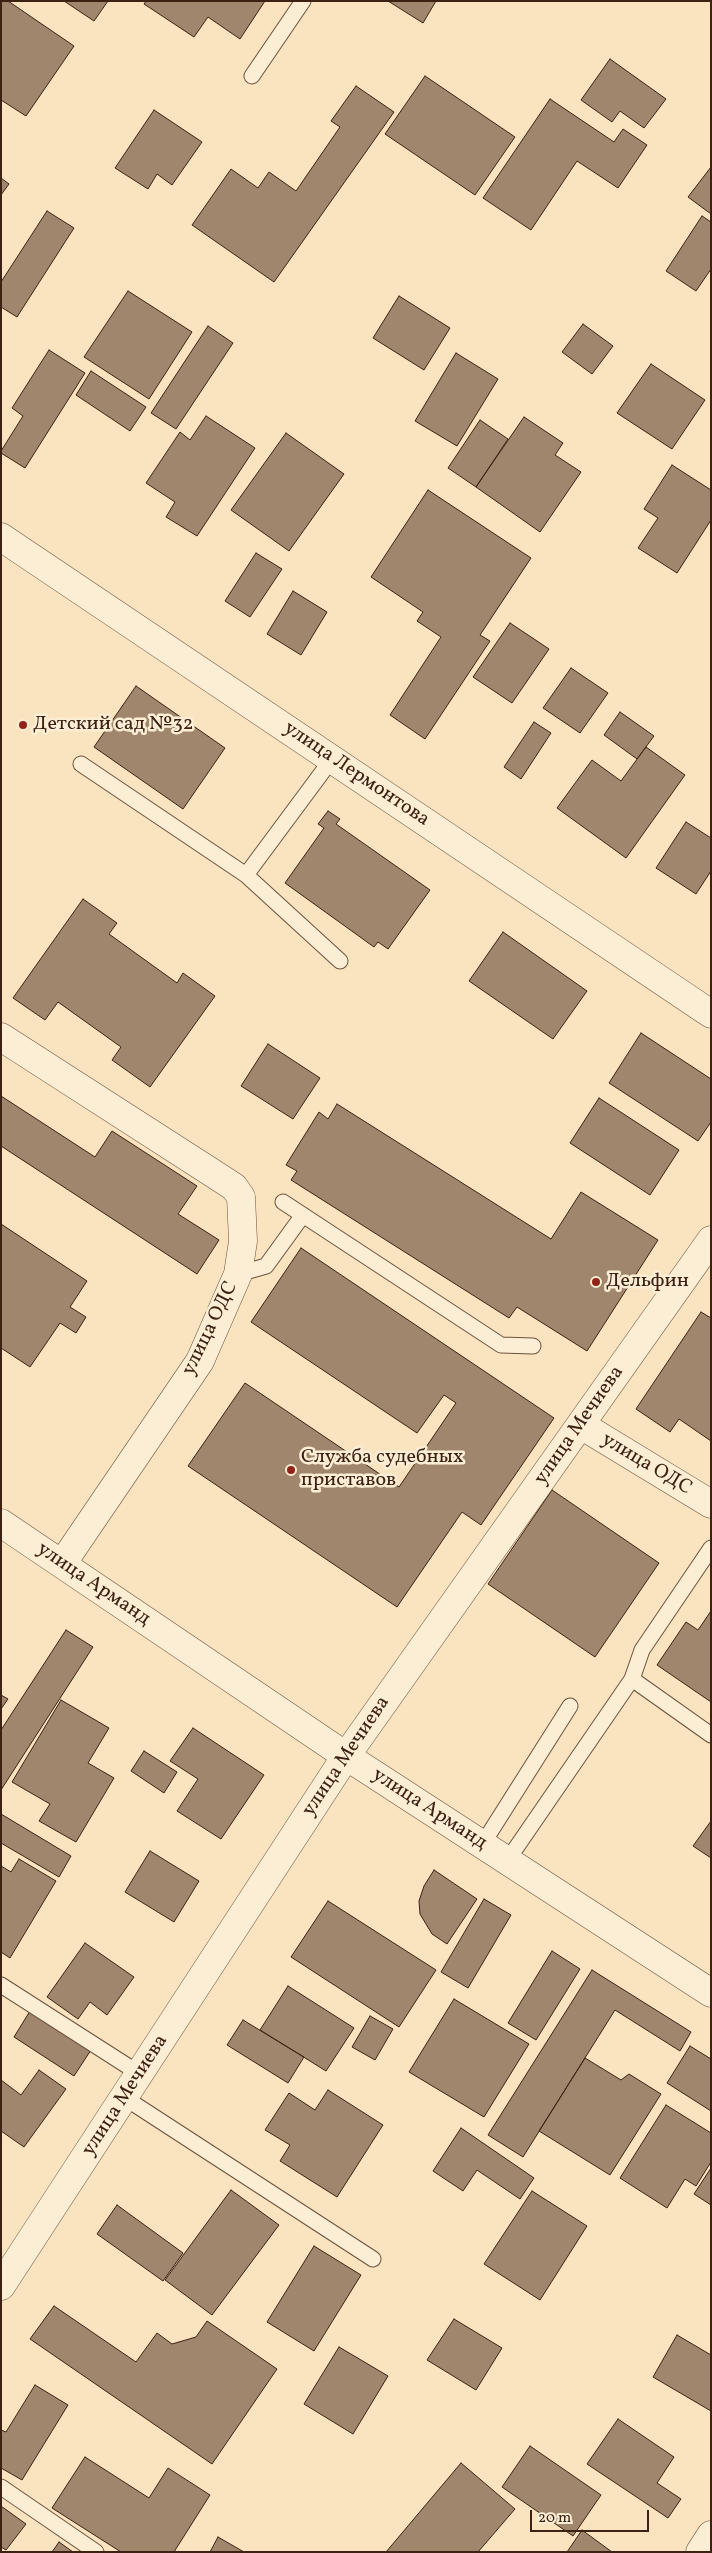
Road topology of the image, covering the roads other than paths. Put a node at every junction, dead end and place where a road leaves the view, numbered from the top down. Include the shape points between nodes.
1 (303, 1) edge
2 (252, 76) dead end
3 (1, 537) edge
4 (332, 759) junction
5 (81, 764) dead end
6 (246, 874) junction
7 (340, 962) dead end
8 (711, 1014) edge
9 (1, 1037) edge
10 (283, 1202) dead end
11 (303, 1215) junction
12 (711, 1240) edge
13 (238, 1274) junction
14 (533, 1346) dead end
15 (581, 1425) junction
16 (711, 1504) edge
17 (1, 1523) edge
18 (711, 1548) edge
19 (62, 1564) junction
20 (632, 1679) junction
21 (570, 1706) dead end
22 (711, 1735) edge
23 (346, 1756) junction
24 (482, 1845) junction
25 (507, 1861) junction
26 (1, 1984) edge
27 (711, 1993) edge
28 (140, 2074) junction
29 (125, 2098) junction
30 (373, 2259) dead end
31 (1, 2286) edge
32 (1, 2487) edge
33 (711, 2535) edge
34 (96, 2552) edge
35 (700, 2552) edge

1 - 2 lane
3 - 4 street, улица Лермонтова
4 - 6 lane
4 - 8 street, улица Лермонтова
5 - 6 lane
6 - 7 lane
9 - 13 street, улица ОДС via 234,1187 241,1197 243,1215
10 - 11 lane
11 - 13 lane via 266,1266
11 - 14 lane via 501,1345
12 - 15 street, улица Мечиева
13 - 19 street, улица ОДС via 200,1361
15 - 16 street, улица ОДС
15 - 23 street, улица Мечиева
17 - 19 street, улица Арманд
18 - 20 lane via 642,1650
19 - 23 street, улица Арманд
20 - 22 lane
20 - 25 lane
21 - 24 lane
23 - 24 street, улица Арманд
23 - 28 street, улица Мечиева
24 - 25 street, улица Арманд
25 - 27 street, улица Арманд
26 - 28 lane
28 - 29 street, улица Мечиева
29 - 30 lane
29 - 31 street, улица Мечиева
32 - 34 lane
33 - 35 street

